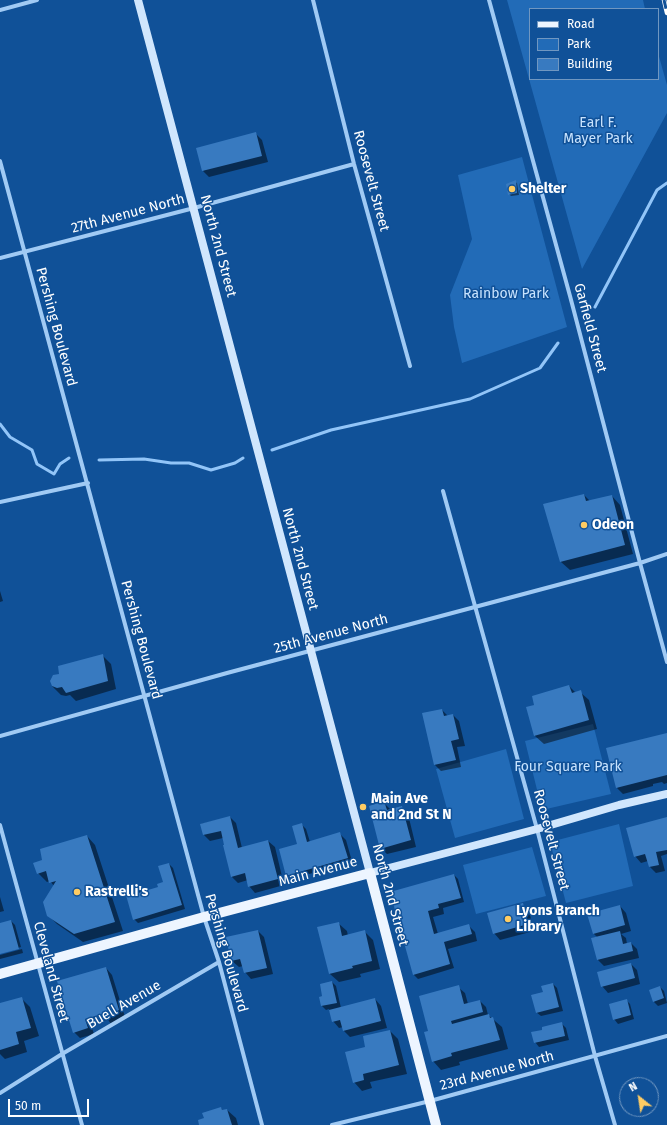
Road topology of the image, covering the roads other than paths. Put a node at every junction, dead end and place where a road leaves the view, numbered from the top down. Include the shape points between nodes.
1 (37, 0) edge
2 (138, 0) edge
3 (313, 0) edge
4 (489, 0) edge
5 (0, 10) edge
6 (0, 161) edge
7 (354, 164) junction
8 (194, 208) junction
9 (24, 252) junction
10 (0, 258) edge
11 (410, 366) dead end
12 (88, 483) junction
13 (443, 492) dead end
14 (0, 502) edge
15 (667, 554) edge
16 (640, 563) junction
17 (474, 607) junction
18 (310, 650) junction
19 (667, 662) edge
20 (145, 696) junction
21 (0, 736) edge
22 (667, 794) edge
23 (0, 825) edge
24 (538, 829) junction
25 (370, 873) junction
26 (204, 917) junction
27 (219, 962) junction
28 (38, 964) junction
29 (0, 974) edge
30 (667, 1036) edge
31 (62, 1054) junction
32 (595, 1056) junction
33 (0, 1093) edge
34 (430, 1100) junction
35 (82, 1125) edge
36 (262, 1125) edge
37 (332, 1125) edge
38 (436, 1125) edge
39 (615, 1125) edge

1 - 5 street
2 - 8 street, North 2nd Street
3 - 7 street, Roosevelt Street
4 - 16 street, Garfield Street
6 - 9 street, Pershing Boulevard
7 - 8 street, 27th Avenue North
7 - 11 street, Roosevelt Street
8 - 9 street, 27th Avenue North
8 - 18 street, North 2nd Street
9 - 10 street, 27th Avenue North
9 - 12 street, Pershing Boulevard
12 - 14 street
12 - 20 street, Pershing Boulevard
13 - 17 street, Roosevelt Street
15 - 16 street, 25th Avenue North
16 - 17 street, 25th Avenue North
16 - 19 street, Garfield Street
17 - 18 street, 25th Avenue North
17 - 24 street, Roosevelt Street
18 - 20 street, 25th Avenue North
18 - 25 street, North 2nd Street
20 - 21 street, 25th Avenue North
20 - 26 street, Pershing Boulevard
22 - 24 street, Main Avenue
23 - 28 street, Cleveland Street
24 - 25 street, Main Avenue
24 - 32 street, Roosevelt Street
25 - 26 main road, Main Avenue
25 - 34 main road, North 2nd Street
26 - 27 street, Pershing Boulevard
26 - 28 main road, Main Avenue
27 - 31 street, Buell Avenue
27 - 36 street, Pershing Boulevard
28 - 29 main road, Main Avenue
28 - 31 street, Cleveland Street
30 - 32 street, 23rd Avenue North
31 - 33 street, Buell Avenue
31 - 35 street, Cleveland Street
32 - 34 street, 23rd Avenue North
32 - 39 street, Roosevelt Street
34 - 37 street, 23rd Avenue North
34 - 38 main road, North 2nd Street

